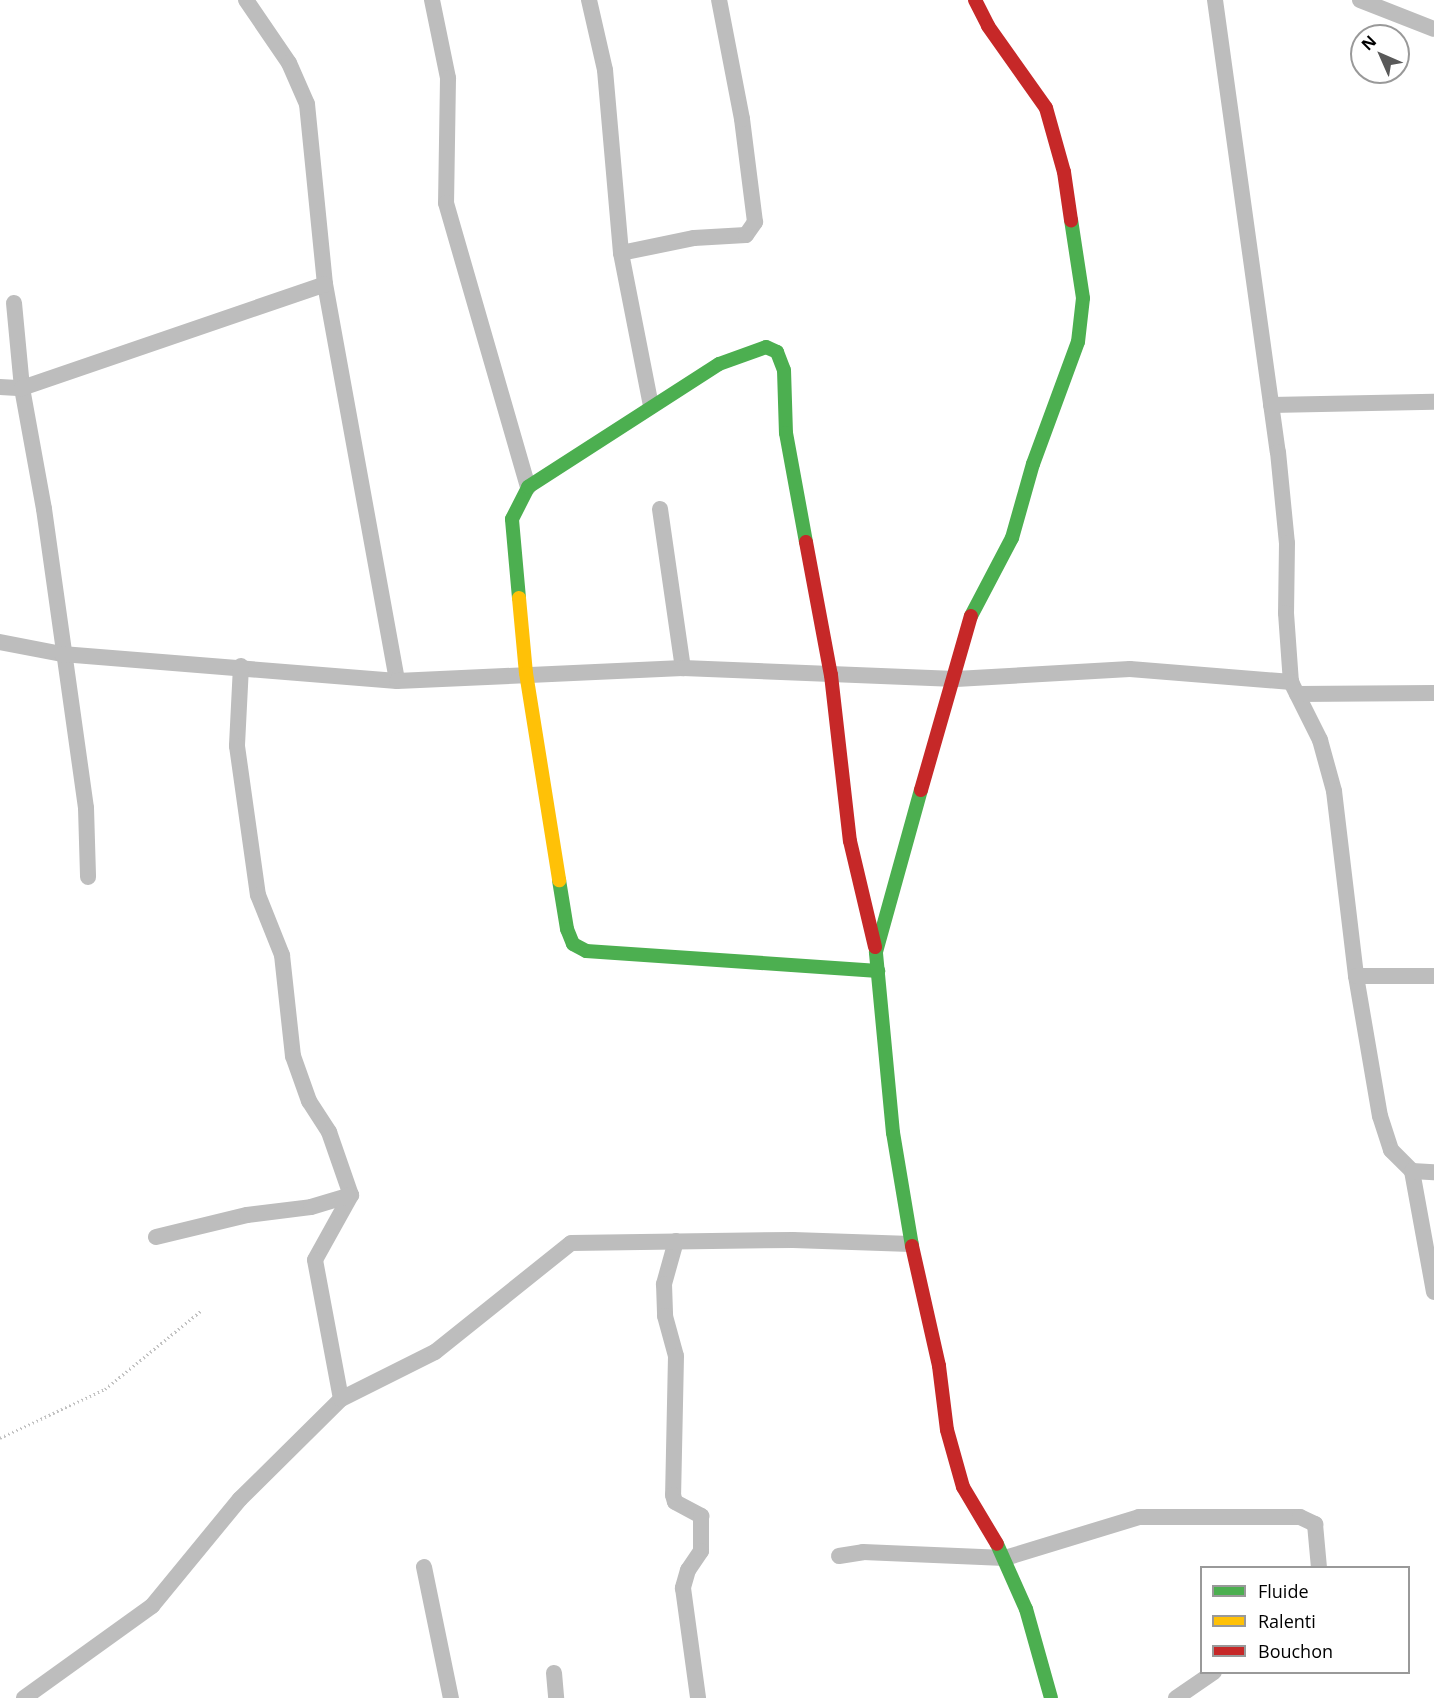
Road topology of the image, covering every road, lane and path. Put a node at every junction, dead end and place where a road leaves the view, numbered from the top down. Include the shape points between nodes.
1 (246, 0) edge
2 (432, 0) edge
3 (589, 0) edge
4 (719, 0) edge
5 (975, 0) edge
6 (1215, 0) edge
7 (1359, 0) edge
8 (1434, 28) edge
9 (621, 253) junction
10 (325, 284) junction
11 (15, 303) dead end
12 (0, 387) edge
13 (22, 388) junction
14 (1434, 402) edge
15 (1271, 405) junction
16 (651, 406) junction
17 (528, 488) junction
18 (660, 509) dead end
19 (0, 642) edge
20 (62, 654) junction
21 (241, 666) junction
22 (683, 668) junction
23 (526, 673) junction
24 (831, 675) junction
25 (956, 679) junction
26 (397, 681) junction
27 (1294, 688) junction
28 (1434, 693) edge
29 (88, 877) dead end
30 (876, 952) junction
31 (878, 971) junction
32 (1356, 976) junction
33 (1434, 976) edge
34 (1412, 1171) junction
35 (1434, 1172) edge
36 (351, 1195) junction
37 (156, 1237) dead end
38 (675, 1240) junction
39 (911, 1244) junction
40 (1434, 1292) edge
41 (202, 1310) dead end
42 (341, 1399) junction
43 (0, 1438) edge
44 (839, 1556) dead end
45 (1005, 1558) junction
46 (1319, 1566) edge
47 (424, 1567) dead end
48 (554, 1673) dead end
49 (1211, 1674) edge
50 (24, 1698) edge
51 (451, 1698) edge
52 (556, 1698) edge
53 (698, 1698) edge
54 (1051, 1698) edge
55 (1176, 1698) edge

1 - 10 street via 289,63 307,104
2 - 17 street via 448,78 446,203
3 - 9 street via 606,82
4 - 9 street via 742,119 755,222 746,235 694,238
5 - 25 street via 988,26 1046,108 1064,172 1083,298 1078,342 1062,393 1033,464 1012,538 974,608
6 - 15 street
7 - 8 street
9 - 16 street
10 - 13 street
10 - 26 street
11 - 13 street
12 - 13 street
13 - 20 street via 44,509
14 - 15 street
15 - 27 street via 1287,543 1286,613
16 - 17 street
16 - 24 street via 746,351 766,347 777,352 784,370 786,433
17 - 23 street via 512,519
18 - 22 street
19 - 20 street
20 - 21 street
20 - 29 street via 86,807
21 - 26 street
21 - 36 street via 237,746 258,895 282,955 293,1056 309,1101 333,1141
22 - 23 street
22 - 24 street
23 - 26 street
23 - 31 street via 573,944 586,951
24 - 25 street
24 - 30 street via 850,841
25 - 27 street via 1130,669
25 - 30 street via 902,849
27 - 28 street
27 - 32 street via 1320,740 1334,791
30 - 31 street
31 - 39 street via 893,1133
32 - 33 street
32 - 34 street via 1380,1116 1391,1150
34 - 35 street
34 - 40 street
36 - 37 street via 311,1207 247,1215
36 - 42 street via 315,1260
38 - 39 street
38 - 42 street via 571,1243 435,1352
38 - 53 street via 664,1284 665,1316 676,1356 673,1495 675,1502 702,1516 701,1551 688,1570 683,1588
39 - 45 street via 939,1366 947,1430 963,1487
41 - 43 path via 105,1389
42 - 50 street via 240,1499 152,1606
44 - 45 street via 864,1552
45 - 46 street via 1139,1517 1300,1517 1315,1524
45 - 54 street via 1042,1658
47 - 51 street
48 - 52 street
49 - 55 street

